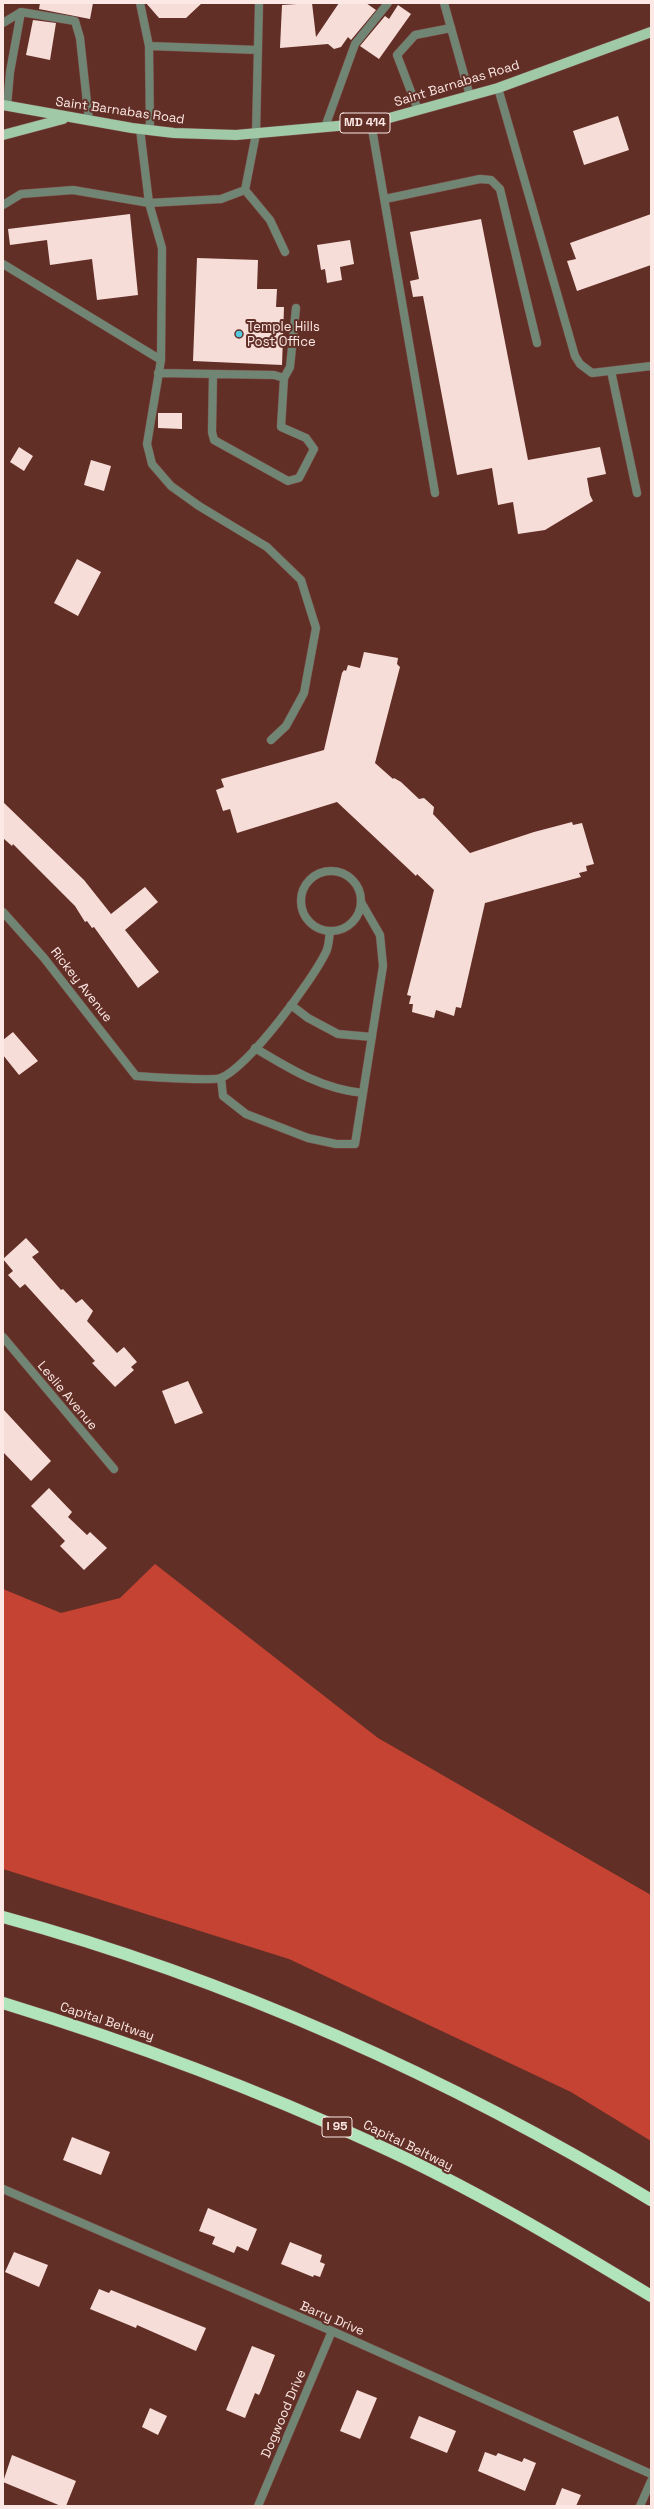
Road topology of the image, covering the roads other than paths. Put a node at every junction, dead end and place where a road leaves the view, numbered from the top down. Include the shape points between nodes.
1 (140, 3) edge
2 (259, 3) edge
3 (388, 3) edge
4 (444, 3) edge
5 (21, 12) junction
6 (3, 23) edge
7 (451, 28) junction
8 (651, 32) edge
9 (149, 46) junction
10 (258, 50) junction
11 (498, 88) junction
12 (470, 96) junction
13 (5, 105) edge
14 (418, 110) junction
15 (67, 118) junction
16 (89, 121) junction
17 (371, 123) junction
18 (325, 127) junction
19 (140, 129) junction
20 (150, 130) junction
21 (256, 134) junction
22 (3, 135) edge
23 (245, 190) junction
24 (385, 199) junction
25 (148, 203) junction
26 (3, 204) edge
27 (285, 252) dead end
28 (3, 264) edge
29 (296, 308) dead end
30 (537, 342) dead end
31 (161, 360) junction
32 (651, 366) edge
33 (612, 371) junction
34 (158, 374) junction
35 (213, 374) junction
36 (284, 378) junction
37 (435, 493) dead end
38 (637, 493) dead end
39 (272, 740) dead end
40 (361, 902) junction
41 (3, 912) edge
42 (330, 931) junction
43 (291, 1006) junction
44 (372, 1037) junction
45 (255, 1048) junction
46 (221, 1078) junction
47 (363, 1094) junction
48 (3, 1337) edge
49 (114, 1470) dead end
50 (3, 1917) edge
51 (3, 2003) edge
52 (3, 2189) edge
53 (651, 2200) edge
54 (651, 2296) edge
55 (332, 2331) junction
56 (651, 2474) edge
57 (651, 2481) edge
58 (258, 2506) edge
59 (640, 2506) edge

1 - 9 street
2 - 10 street
3 - 18 street via 355,44
4 - 7 street
5 - 6 street
5 - 13 street
5 - 16 street via 75,21 79,26
7 - 12 street
7 - 14 street via 415,35 397,55
8 - 11 main road, Saint Barnabas Road / MD 414
9 - 10 street
9 - 20 street
10 - 21 street
11 - 12 main road, Saint Barnabas Road / MD 414
11 - 33 street via 575,356 580,364 592,373
12 - 14 main road, Saint Barnabas Road / MD 414
13 - 15 main road, Saint Barnabas Road / MD 414
14 - 17 main road, Saint Barnabas Road / MD 414
15 - 16 main road, Saint Barnabas Road / MD 414
15 - 22 main road
16 - 19 main road, Saint Barnabas Road / MD 414
17 - 18 main road, Saint Barnabas Road / MD 414
17 - 24 street
18 - 21 main road, Saint Barnabas Road / MD 414
19 - 20 main road, Saint Barnabas Road / MD 414
19 - 25 street
20 - 21 main road, Saint Barnabas Road / MD 414
21 - 23 street
23 - 25 street via 220,199
23 - 27 street via 270,220
24 - 30 street via 480,179 491,180 500,189
24 - 37 street
25 - 26 street via 73,190 21,194
25 - 31 street via 162,248
28 - 31 street
29 - 36 street via 290,367
31 - 34 street
32 - 33 street
33 - 38 street
34 - 35 street
34 - 39 street via 147,444 152,464 171,486 267,547 301,580 316,628 304,693 286,726
35 - 36 street via 274,375
35 - 36 street via 214,440 288,481 294,481 299,478 314,449 306,438 281,427
40 - 42 street via 352,923 342,929
40 - 42 street via 359,890 343,874 332,871 320,873 310,879 303,889 303,912 309,922 318,929
40 - 44 street via 380,935 383,966
41 - 46 street, Rickey Avenue via 44,958 136,1076
42 - 43 street via 327,951
43 - 44 street via 338,1034
43 - 45 street
44 - 47 street
45 - 46 street via 245,1060
45 - 47 street via 308,1079 344,1091
46 - 47 street via 223,1096 246,1114 308,1138 336,1144 355,1144
48 - 49 street, Leslie Avenue
50 - 53 highway via 160,1967 320,2030 414,2072 532,2132
51 - 54 highway, Capital Beltway / I 95 via 178,2060 376,2144 492,2203
52 - 55 street, Barry Drive
55 - 56 street, Barry Drive
55 - 58 street, Dogwood Drive
57 - 59 street

